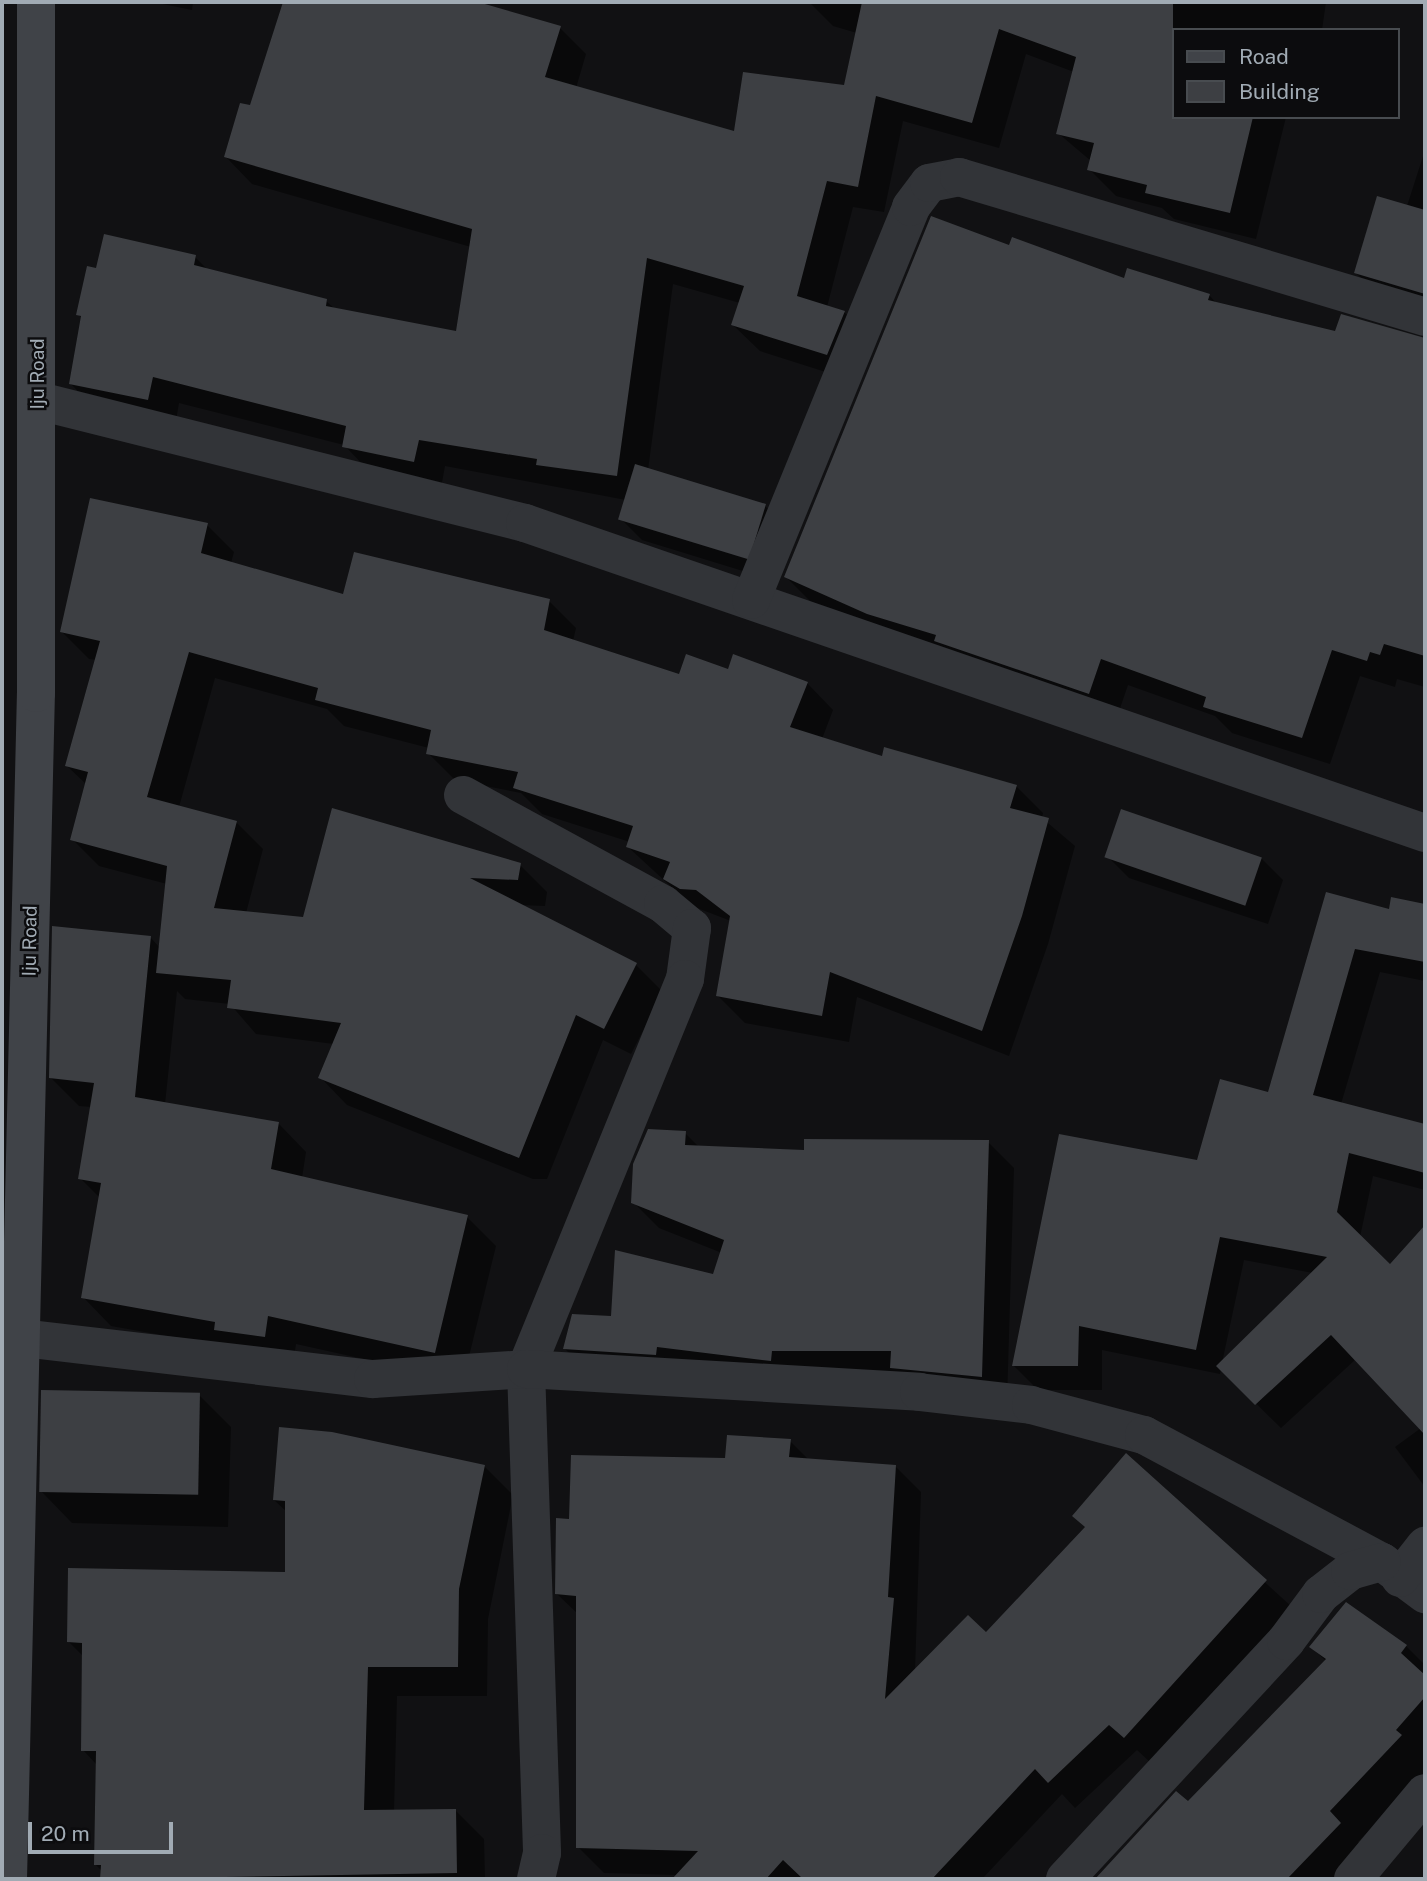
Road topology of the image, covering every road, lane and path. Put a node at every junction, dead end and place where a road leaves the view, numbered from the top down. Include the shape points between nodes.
1 (36, 2) edge
2 (1425, 317) edge
3 (39, 401) junction
4 (751, 600) junction
5 (463, 795) dead end
6 (1425, 833) edge
7 (22, 1338) junction
8 (526, 1369) junction
9 (1425, 1546) edge
10 (1403, 1578) edge
11 (1425, 1793) edge
12 (8, 1879) edge
13 (536, 1879) edge
14 (1065, 1879) edge
15 (1353, 1879) edge

1 - 3 main road, Iju Road
2 - 4 street via 959,177 929,183 911,207
3 - 4 street via 525,523
3 - 7 main road, Iju Road
4 - 6 street
5 - 8 street via 663,904 692,928 685,979
7 - 8 street via 373,1379
7 - 12 main road, Iju Road
8 - 10 street via 919,1392 1031,1405 1144,1435
8 - 13 street via 542,1853
9 - 10 street
10 - 14 street via 1350,1571 1321,1594 1286,1641
11 - 15 street

